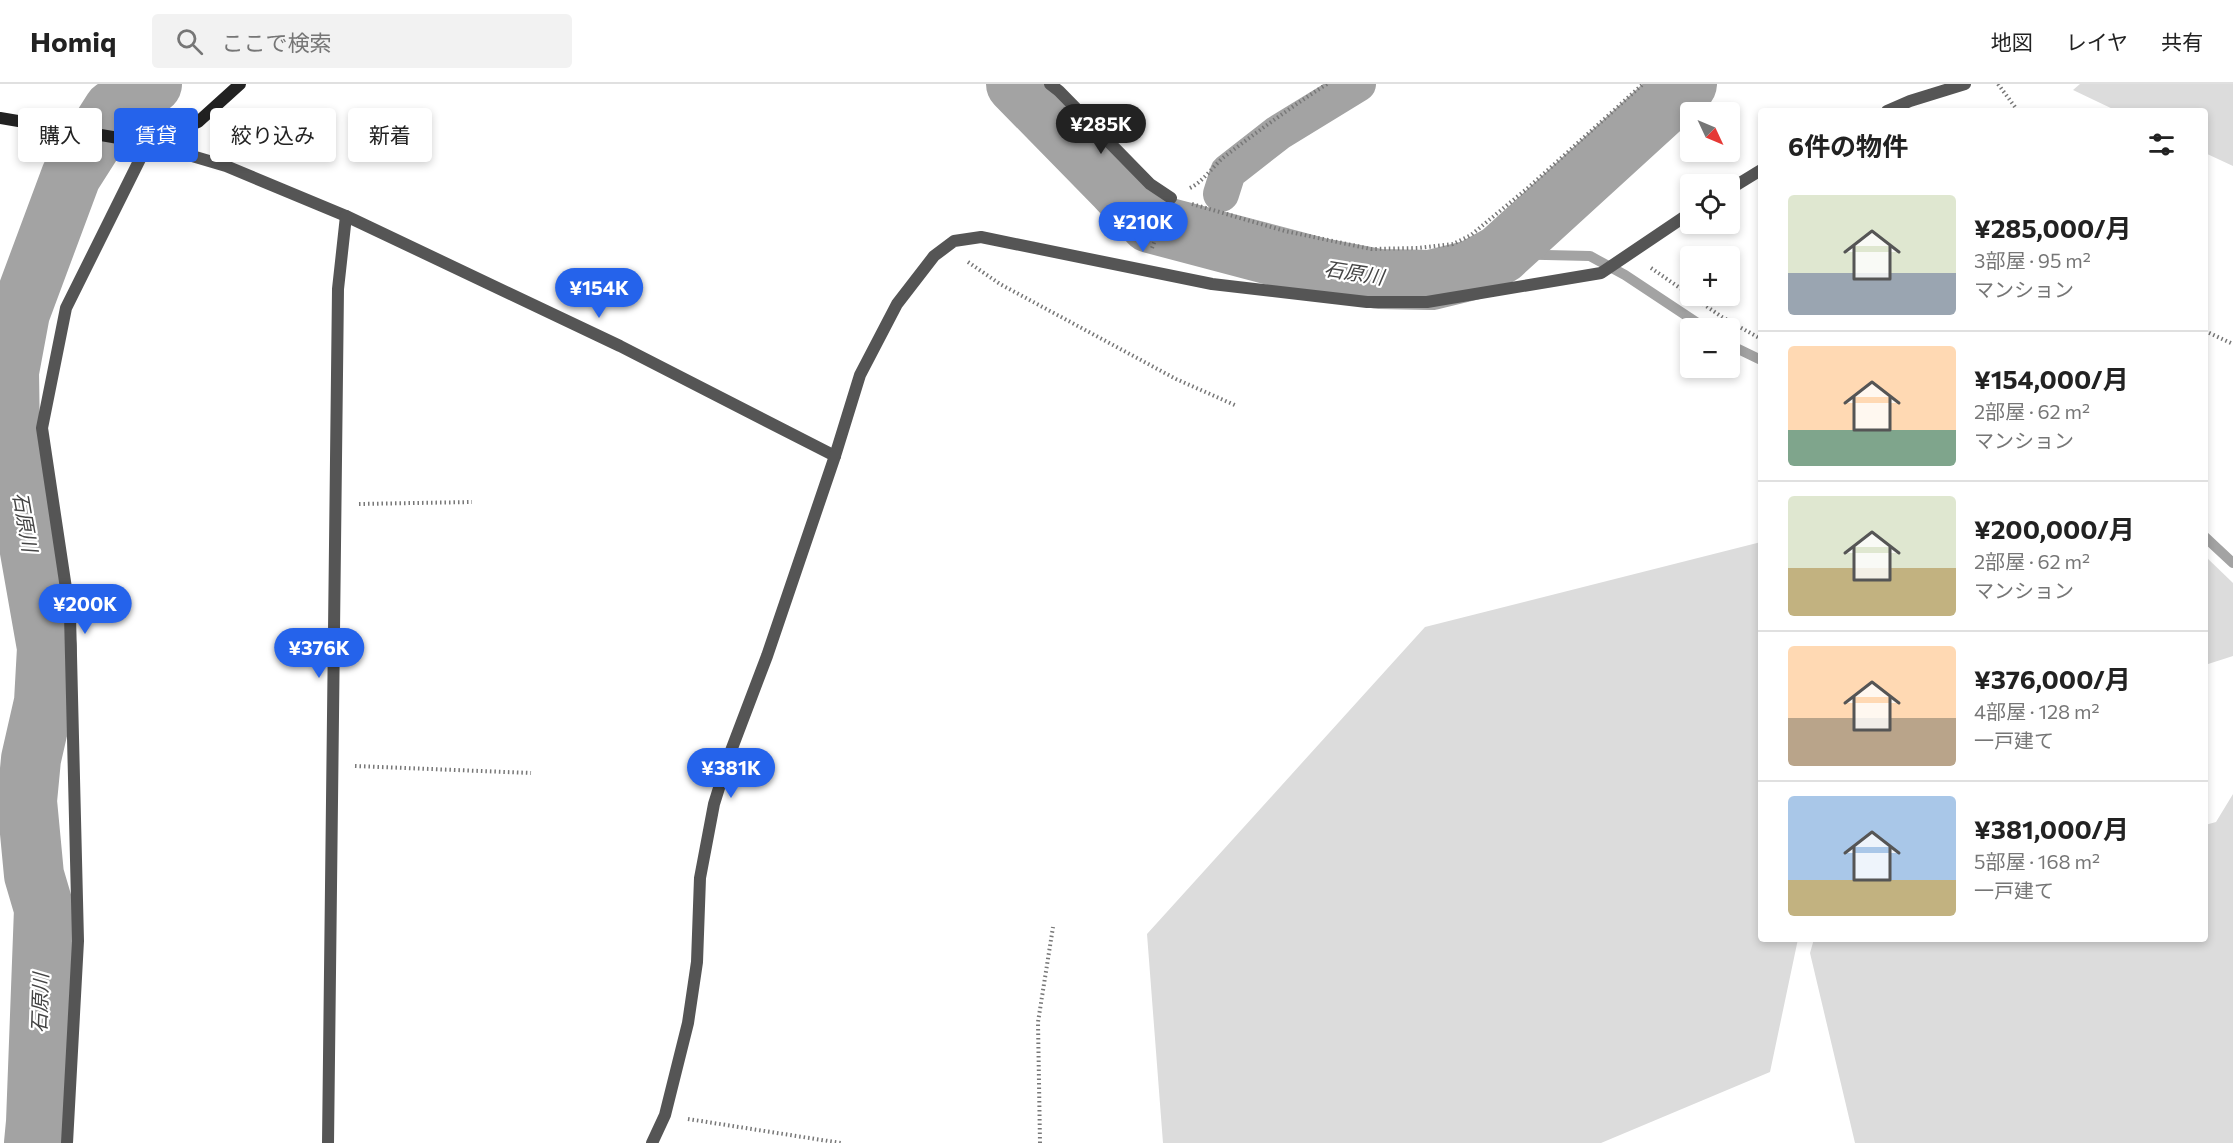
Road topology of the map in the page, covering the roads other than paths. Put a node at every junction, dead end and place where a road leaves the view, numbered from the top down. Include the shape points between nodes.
1 (240, 84) edge
2 (1050, 84) edge
3 (1965, 84) edge
4 (1894, 108) edge
5 (0, 118) edge
6 (198, 122) edge
7 (114, 137) edge
8 (198, 158) edge
9 (138, 162) edge
10 (1758, 172) edge
11 (1740, 183) edge
12 (1171, 198) road end
13 (346, 216) junction
14 (1680, 219) edge
15 (835, 456) junction
16 (67, 1143) edge
17 (328, 1143) edge
18 (652, 1143) edge

1 - 6 street
2 - 12 street via 1150,184
3 - 4 street
5 - 7 street
8 - 13 street
9 - 16 street via 66,308 42,428 70,615 78,941
10 - 11 street
13 - 15 street via 620,346
13 - 17 street via 338,289
14 - 15 street via 1601,273 1427,302 1367,303 1212,284 981,237 954,241 933,256 897,304 860,375
15 - 18 street via 714,804 700,878 688,1023 665,1115

